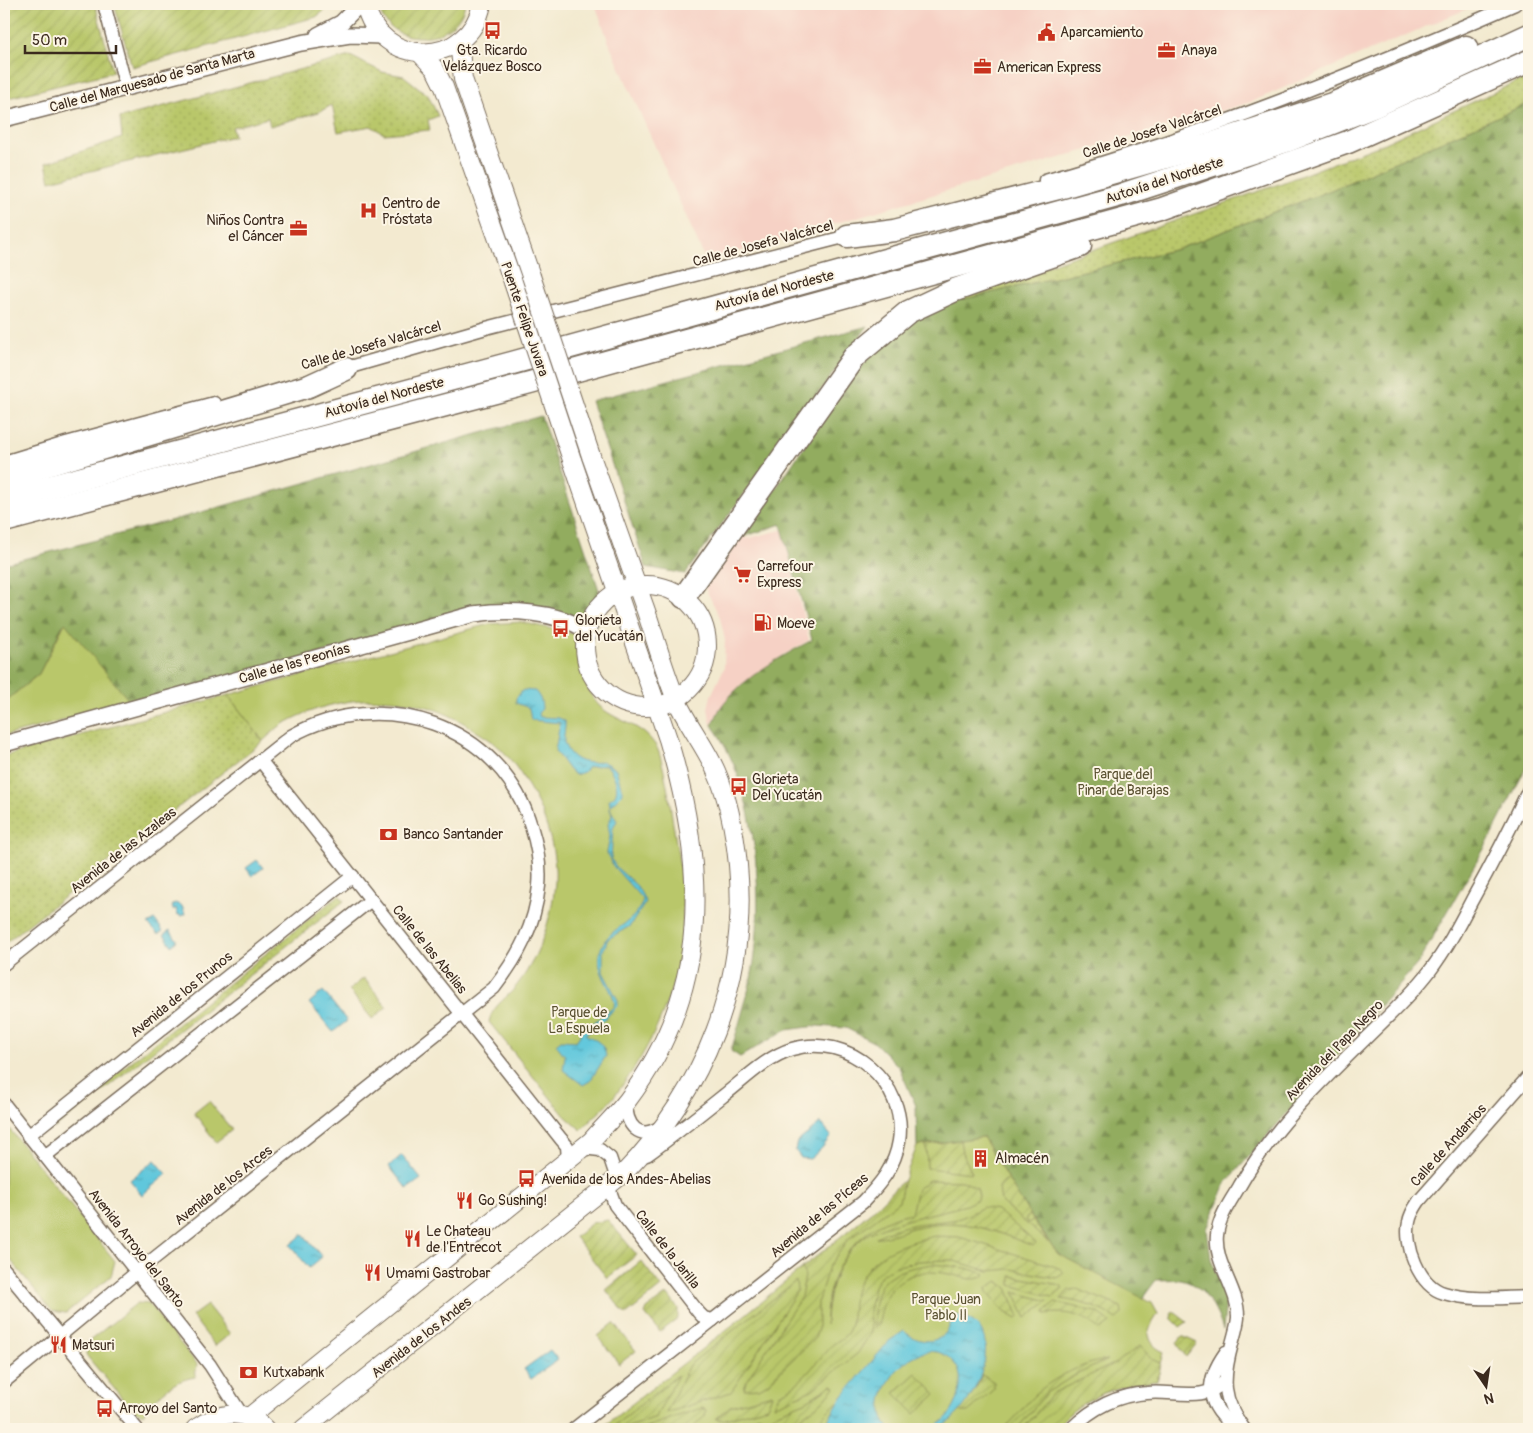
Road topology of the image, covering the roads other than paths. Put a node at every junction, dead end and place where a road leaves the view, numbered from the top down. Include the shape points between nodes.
1 (104, 4) edge
2 (360, 4) edge
3 (365, 4) edge
4 (482, 4) edge
5 (1515, 4) edge
6 (1529, 21) edge
7 (1529, 35) edge
8 (381, 36) junction
9 (459, 41) junction
10 (301, 43) junction
11 (420, 53) junction
12 (1529, 61) edge
13 (126, 87) junction
14 (4, 119) edge
15 (1162, 209) junction
16 (847, 236) junction
17 (346, 369) junction
18 (4, 462) edge
19 (4, 478) edge
20 (4, 499) edge
21 (4, 521) edge
22 (637, 585) junction
23 (617, 592) junction
24 (684, 597) junction
25 (586, 630) junction
26 (677, 700) junction
27 (656, 707) junction
28 (4, 744) edge
29 (260, 760) junction
30 (1529, 789) edge
31 (353, 876) junction
32 (371, 900) junction
33 (4, 964) edge
34 (463, 1014) junction
35 (1529, 1076) edge
36 (626, 1102) junction
37 (4, 1104) edge
38 (668, 1121) junction
39 (28, 1136) junction
40 (582, 1148) junction
41 (45, 1156) junction
42 (568, 1160) junction
43 (635, 1163) junction
44 (610, 1186) junction
45 (4, 1269) edge
46 (137, 1272) junction
47 (1529, 1297) edge
48 (713, 1320) junction
49 (58, 1336) junction
50 (1232, 1344) junction
51 (1225, 1381) junction
52 (4, 1382) edge
53 (1210, 1392) junction
54 (246, 1416) junction
55 (137, 1429) edge
56 (195, 1429) edge
57 (265, 1429) edge
58 (303, 1429) edge
59 (574, 1429) edge
60 (1072, 1429) edge
61 (1237, 1429) edge
62 (1244, 1429) edge

1 - 13 street
2 - 10 street, Calle del Marquesado de Santa Marta via 341,23
3 - 8 main road via 372,25
4 - 9 main road via 477,20
5 - 16 street, Calle de Josefa Valcárcel via 1233,120 1108,162
6 - 16 highway via 1332,104 1208,145 894,230
7 - 20 highway, Autovía del Nordeste via 1374,106 1289,140 1121,196
8 - 10 street, Calle del Marquesado de Santa Marta via 350,35
8 - 11 main road via 403,50
9 - 11 main road via 434,52
9 - 22 main road, Puente Felipe Juvara, bridge via 463,79
10 - 13 street, Calle del Marquesado de Santa Marta
11 - 23 main road, Puente Felipe Juvara, bridge via 435,69 444,87
12 - 15 highway, Autovía del Nordeste via 1339,146
13 - 14 street, Calle del Marquesado de Santa Marta
15 - 21 highway, Autovía del Nordeste via 530,383
15 - 24 highway via 1124,230 955,290 908,312 854,357
16 - 17 street, Calle de Josefa Valcárcel via 486,328
17 - 18 street, Calle de Josefa Valcárcel via 66,442
17 - 19 highway via 309,386
22 - 23 main road
22 - 24 main road via 670,589
22 - 26 main road
23 - 25 main road via 603,602
23 - 27 main road
24 - 26 main road via 702,620 708,651 698,681
25 - 27 main road via 584,650 587,663 600,688 616,700 635,707
25 - 28 street, Calle de las Peonías via 540,615 510,611 474,614
26 - 27 main road
26 - 38 main road, Avenida de los Andes via 716,771 736,838 741,895 739,942 719,1025 704,1060
27 - 36 main road via 683,794 695,868 695,924 676,1013 659,1051
29 - 31 street, Calle de las Abelias
29 - 33 street, Avenida de las Azaleas
29 - 34 street, Avenida de las Azaleas via 308,727 344,716 385,713 419,719 445,729 474,746 503,773 520,798 533,833 539,866 537,904 525,941 511,966 494,988
30 - 50 street, Avenida del Papa Negro via 1502,846 1430,971 1298,1107 1244,1177 1224,1212 1217,1235 1218,1251 1237,1306 1238,1318
31 - 32 street, Calle de las Abelias
31 - 39 street, Avenida de los Prunos
32 - 34 street, Calle de las Abelias
32 - 41 street
34 - 42 street, Calle de las Abelias via 567,1146
34 - 46 street, Avenida de los Arces
35 - 47 street, Calle de Andarrios via 1419,1201 1409,1221 1408,1241 1427,1282 1442,1293 1464,1297
36 - 38 street via 628,1121 634,1129 643,1132 655,1130
36 - 40 main road
37 - 39 street, Avenida Arroyo del Santo
38 - 43 main road, Avenida de los Andes
39 - 41 street, Avenida Arroyo del Santo
40 - 42 main road
40 - 44 street via 600,1150 610,1158 615,1173
41 - 46 street, Avenida Arroyo del Santo
42 - 54 main road
43 - 44 main road, Avenida de los Andes
43 - 48 street, Avenida de las Píceas via 776,1056 792,1049 825,1046 847,1052 875,1070 893,1097 898,1114 899,1140 891,1167 881,1183 862,1202
44 - 48 street, Calle de la Jarilla via 612,1199 621,1213 699,1313
44 - 58 main road, Avenida de los Andes
45 - 49 street
46 - 49 street, Avenida de los Arces
46 - 54 street, Avenida Arroyo del Santo
48 - 59 street, Avenida de las Píceas
49 - 52 street, Avenida de los Arces
49 - 55 street
50 - 51 street, Avenida del Papa Negro
50 - 53 street, Avenida del Papa Negro via 1218,1363
51 - 53 street
51 - 62 street, Avenida del Papa Negro via 1224,1389 1230,1406
53 - 60 street via 1150,1392 1123,1397 1094,1410
53 - 61 street via 1214,1406
54 - 56 main road via 225,1414
54 - 57 main road

